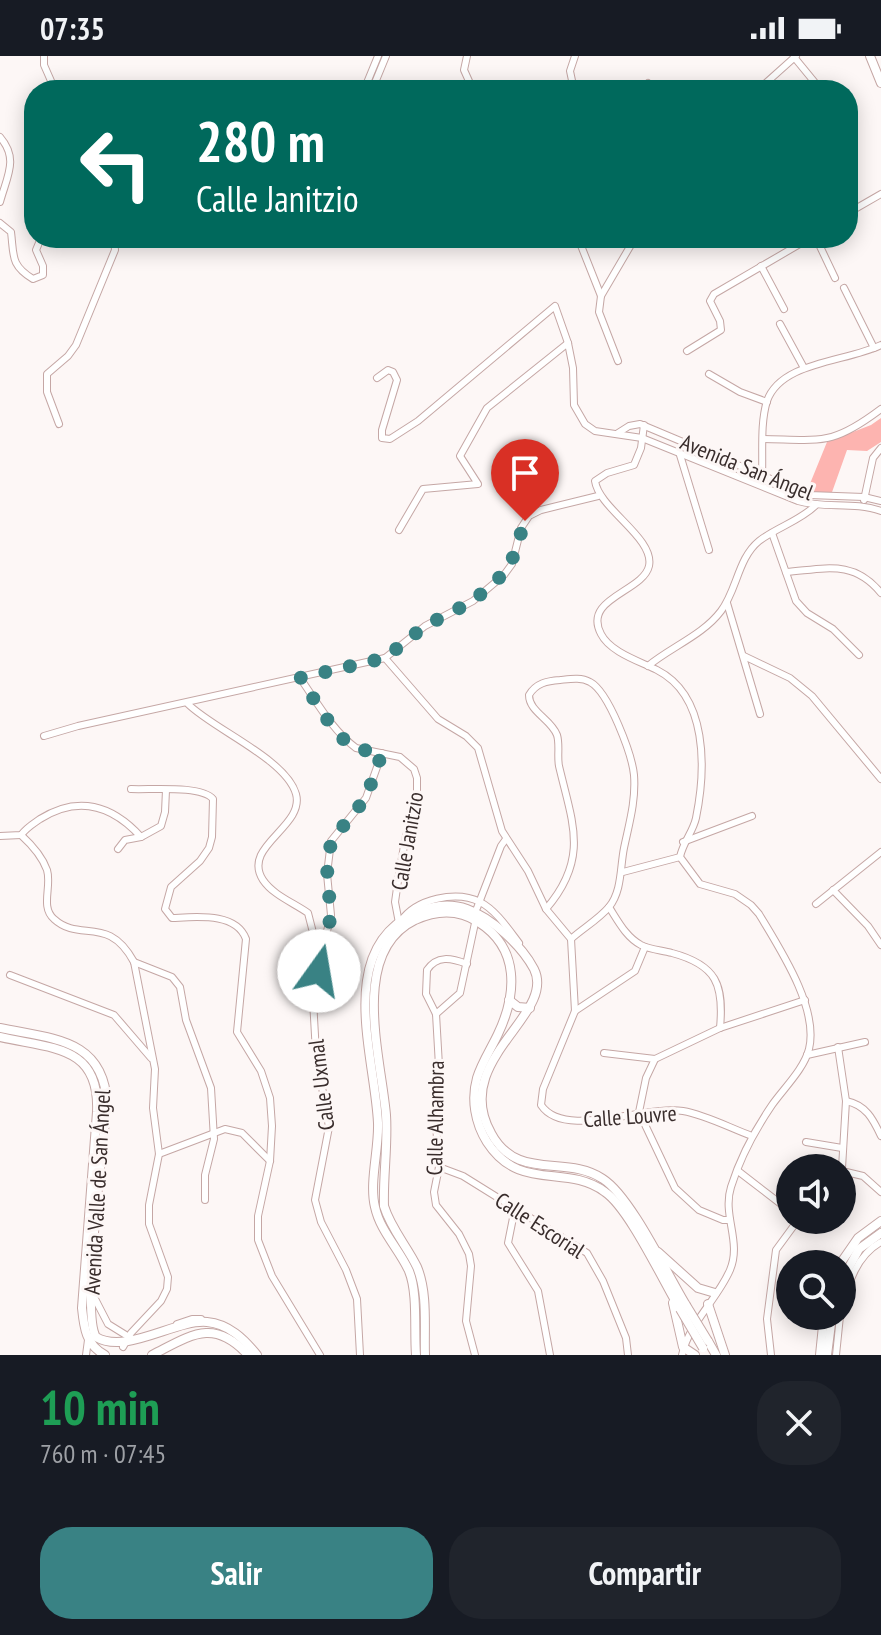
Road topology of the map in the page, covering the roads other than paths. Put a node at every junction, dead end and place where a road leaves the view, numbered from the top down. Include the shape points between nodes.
1 (44, 56) edge
2 (378, 56) edge
3 (386, 56) edge
4 (467, 56) edge
5 (575, 56) edge
6 (870, 56) edge
7 (795, 57) edge
8 (51, 80) edge
9 (368, 80) edge
10 (376, 80) edge
11 (468, 80) edge
12 (572, 80) edge
13 (769, 80) edge
14 (813, 80) edge
15 (881, 83) edge
16 (0, 137) edge
17 (881, 194) edge
18 (0, 202) edge
19 (858, 207) edge
20 (0, 223) edge
21 (37, 248) edge
22 (115, 248) edge
23 (582, 248) edge
24 (629, 248) edge
25 (794, 248) edge
26 (818, 248) edge
27 (761, 266) junction
28 (835, 278) dead end
29 (844, 288) dead end
30 (601, 296) junction
31 (784, 309) dead end
32 (780, 324) dead end
33 (568, 343) junction
34 (878, 347) edge
35 (687, 351) dead end
36 (618, 361) dead end
37 (804, 368) junction
38 (709, 374) dead end
39 (377, 378) dead end
40 (767, 402) junction
41 (881, 409) edge
42 (59, 424) dead end
43 (644, 425) junction
44 (617, 433) junction
45 (642, 438) junction
46 (763, 439) junction
47 (881, 448) edge
48 (680, 455) junction
49 (762, 476) junction
50 (598, 496) junction
51 (825, 497) junction
52 (864, 497) junction
53 (881, 501) edge
54 (863, 505) junction
55 (816, 506) junction
56 (881, 511) edge
57 (399, 530) dead end
58 (772, 533) junction
59 (709, 550) dead end
60 (786, 572) junction
61 (881, 593) edge
62 (727, 602) junction
63 (859, 655) dead end
64 (744, 656) junction
65 (385, 658) junction
66 (648, 666) junction
67 (300, 678) junction
68 (188, 704) junction
69 (760, 714) dead end
70 (44, 736) dead end
71 (382, 753) junction
72 (881, 779) edge
73 (131, 789) dead end
74 (166, 790) junction
75 (752, 816) dead end
76 (21, 835) junction
77 (0, 836) edge
78 (141, 837) junction
79 (506, 839) junction
80 (683, 842) junction
81 (118, 849) dead end
82 (881, 852) edge
83 (680, 857) junction
84 (623, 872) junction
85 (833, 890) junction
86 (816, 904) dead end
87 (478, 905) junction
88 (609, 907) junction
89 (546, 909) junction
90 (400, 922) junction
91 (571, 939) junction
92 (881, 945) edge
93 (645, 947) junction
94 (320, 960) junction
95 (134, 962) junction
96 (467, 964) junction
97 (533, 967) junction
98 (511, 973) junction
99 (10, 975) dead end
100 (509, 1000) junction
101 (805, 1000) junction
102 (530, 1008) junction
103 (575, 1011) junction
104 (436, 1014) junction
105 (0, 1028) edge
106 (720, 1028) junction
107 (0, 1037) edge
108 (865, 1042) dead end
109 (373, 1046) junction
110 (838, 1047) junction
111 (604, 1053) dead end
112 (807, 1055) junction
113 (152, 1059) junction
114 (655, 1059) junction
115 (846, 1101) junction
116 (639, 1112) junction
117 (214, 1132) junction
118 (752, 1136) junction
119 (881, 1136) edge
120 (806, 1142) dead end
121 (842, 1148) junction
122 (159, 1154) junction
123 (842, 1154) edge
124 (270, 1161) junction
125 (439, 1167) junction
126 (738, 1171) junction
127 (856, 1174) edge
128 (881, 1192) edge
129 (94, 1198) junction
130 (205, 1200) dead end
131 (776, 1200) edge
132 (515, 1208) junction
133 (730, 1220) junction
134 (881, 1221) edge
135 (881, 1233) edge
136 (788, 1234) edge
137 (881, 1242) edge
138 (652, 1248) junction
139 (850, 1250) edge
140 (856, 1254) edge
141 (856, 1269) edge
142 (90, 1289) junction
143 (715, 1293) junction
144 (672, 1295) junction
145 (708, 1304) junction
146 (683, 1307) junction
147 (205, 1322) junction
148 (823, 1330) edge
149 (830, 1330) edge
150 (839, 1330) edge
151 (222, 1331) junction
152 (128, 1337) junction
153 (88, 1340) junction
154 (97, 1345) junction
155 (706, 1348) edge
156 (131, 1351) junction
157 (682, 1351) edge
158 (86, 1355) edge
159 (105, 1355) edge
160 (152, 1355) edge
161 (248, 1355) edge
162 (257, 1355) edge
163 (320, 1355) edge
164 (360, 1355) edge
165 (416, 1355) edge
166 (425, 1355) edge
167 (475, 1355) edge
168 (550, 1355) edge
169 (628, 1355) edge
170 (695, 1355) edge
171 (716, 1355) edge
172 (725, 1355) edge
173 (771, 1355) edge
174 (820, 1355) edge
175 (827, 1355) edge
176 (836, 1355) edge

1 - 8 street
2 - 9 street
3 - 10 street
4 - 11 street
5 - 12 street
6 - 15 street
7 - 13 street
7 - 14 street
16 - 18 street via 12,160
17 - 19 street
20 - 21 street via 11,232 15,262 33,279 44,271
22 - 42 street via 76,345 47,374 47,392
23 - 30 street
24 - 30 street
25 - 27 street
26 - 28 street
27 - 31 street
27 - 35 street via 711,297 721,330
29 - 34 street
30 - 36 street via 599,312
32 - 37 street
33 - 39 street, Avenida San Ángel via 555,306 390,439 382,438 382,430 397,380 388,370
33 - 44 street, Avenida San Ángel via 578,415 595,431
33 - 57 street via 479,420 460,456 478,484 423,489
34 - 37 street
37 - 40 street via 782,380
38 - 40 street
40 - 46 street
41 - 46 street via 835,438
43 - 44 street
43 - 45 street
43 - 49 street, Avenida San Ángel
44 - 45 street, Avenida San Ángel
45 - 48 street, Avenida San Ángel
45 - 50 street via 634,465 595,481
46 - 49 street
47 - 52 street via 873,458
48 - 55 street, Avenida San Ángel
48 - 59 street
49 - 51 street, Avenida San Ángel
50 - 65 street via 529,516 504,575
50 - 66 street via 632,531 650,563 641,580 605,605 600,632 613,647
51 - 52 street, Avenida San Ángel
51 - 55 street
52 - 53 street, Avenida San Ángel
52 - 54 street
54 - 55 street, Avenida San Ángel
54 - 56 street, Avenida San Ángel
55 - 58 street
58 - 60 street
58 - 62 street via 746,556
60 - 61 street via 850,570
60 - 63 street via 801,607
62 - 64 street
62 - 66 street via 713,621
64 - 69 street
64 - 72 street via 790,678 812,696
65 - 67 street
65 - 79 street via 438,719 478,748
66 - 80 street via 681,690 698,729 695,821
67 - 68 street
67 - 71 street, Calle Janitzio via 350,744
68 - 70 street
68 - 94 street, Calle Uxmal via 292,786 295,812 265,847 260,871 267,884 308,913
71 - 90 street, Calle Janitzio via 407,762 419,786 395,902
71 - 94 street via 366,798 331,841 331,915
73 - 74 street
74 - 78 street via 161,826
74 - 124 street via 199,791 213,799 209,848 171,887 165,909 172,918 216,918 243,931 246,959 236,1025 270,1098
75 - 80 street
76 - 77 street
76 - 78 street via 47,815 85,805 119,817
76 - 95 street via 47,870 53,918 115,938
78 - 81 street via 125,840
79 - 87 street
79 - 89 street
80 - 83 street
82 - 85 street
83 - 84 street
83 - 101 street via 700,884 735,894 751,905
84 - 88 street
84 - 89 street via 633,805 630,754 607,703 590,681 541,683 528,700 556,734 575,830 568,869
85 - 86 street
85 - 92 street
87 - 90 street via 453,898 422,903
87 - 97 street via 507,927
88 - 91 street
88 - 93 street via 627,934
89 - 91 street
90 - 97 street via 420,910 460,906 487,920
90 - 109 street via 371,958 366,1002
91 - 103 street, Calle Louvre
93 - 103 street via 635,971
93 - 106 street via 687,958 712,974 721,995
94 - 164 street, Calle Uxmal via 313,1014 329,1134 315,1200 357,1299
95 - 113 street
95 - 117 street via 172,977 180,987 211,1088
96 - 98 street via 474,924 499,945
96 - 104 street via 460,993
96 - 104 street, Calle Alhambra via 444,958 427,970 426,994
97 - 102 street via 536,990
98 - 100 street
98 - 109 street via 505,947 474,919 453,911 416,920 389,941 378,962
99 - 113 street via 114,1015
100 - 102 street
100 - 144 street via 477,1079 475,1113 482,1133 499,1156 524,1172 587,1181 608,1194
101 - 106 street
101 - 112 street via 810,1025
102 - 138 street via 485,1075 483,1100 490,1133 520,1161 579,1169 606,1181 623,1198
103 - 116 street, Calle Louvre via 541,1105 563,1120 591,1122
104 - 125 street, Calle Alhambra
105 - 129 street, Avenida Valle de San Ángel via 75,1047 99,1066 107,1104
106 - 114 street
107 - 129 street, Avenida Valle de San Ángel via 65,1052 94,1076
108 - 110 street
109 - 165 street via 378,1123 374,1200 411,1276
109 - 166 street via 386,1118 384,1206 419,1274
110 - 112 street
110 - 115 street
111 - 114 street
112 - 118 street
113 - 122 street
114 - 116 street
115 - 119 street via 866,1110
115 - 121 street
116 - 118 street, Calle Louvre via 682,1111
116 - 133 street via 679,1193 699,1210
117 - 122 street
117 - 124 street via 242,1133
117 - 130 street
118 - 126 street
120 - 121 street
121 - 123 street
122 - 152 street via 148,1216 168,1283 161,1301
124 - 163 street via 258,1240 272,1276
125 - 132 street, Calle Escorial
125 - 167 street, Calle Alhambra via 436,1205 459,1234 471,1266 466,1321
126 - 131 street
126 - 133 street via 728,1203
127 - 128 street
129 - 142 street, Avenida Valle de San Ángel
129 - 153 street, Avenida Valle de San Ángel via 82,1292
132 - 168 street via 508,1243 538,1291
132 - 169 street, Calle Escorial via 592,1258 626,1338
133 - 143 street via 735,1256
134 - 139 street
135 - 140 street
136 - 173 street via 776,1250 767,1319
137 - 141 street
138 - 143 street via 698,1288
138 - 146 street
142 - 152 street via 108,1324
142 - 154 street, Avenida Valle de San Ángel
143 - 145 street
144 - 146 street
144 - 157 street
145 - 157 street
145 - 172 street
146 - 155 street, bridge
147 - 151 street
147 - 152 street via 192,1319
147 - 156 street
148 - 174 street
149 - 175 street
150 - 176 street
151 - 160 street via 192,1334
151 - 161 street
151 - 162 street via 239,1335
152 - 156 street
153 - 154 street, Avenida Valle de San Ángel
153 - 158 street
154 - 156 street
154 - 159 street, Avenida Valle de San Ángel
155 - 171 street
157 - 170 street

